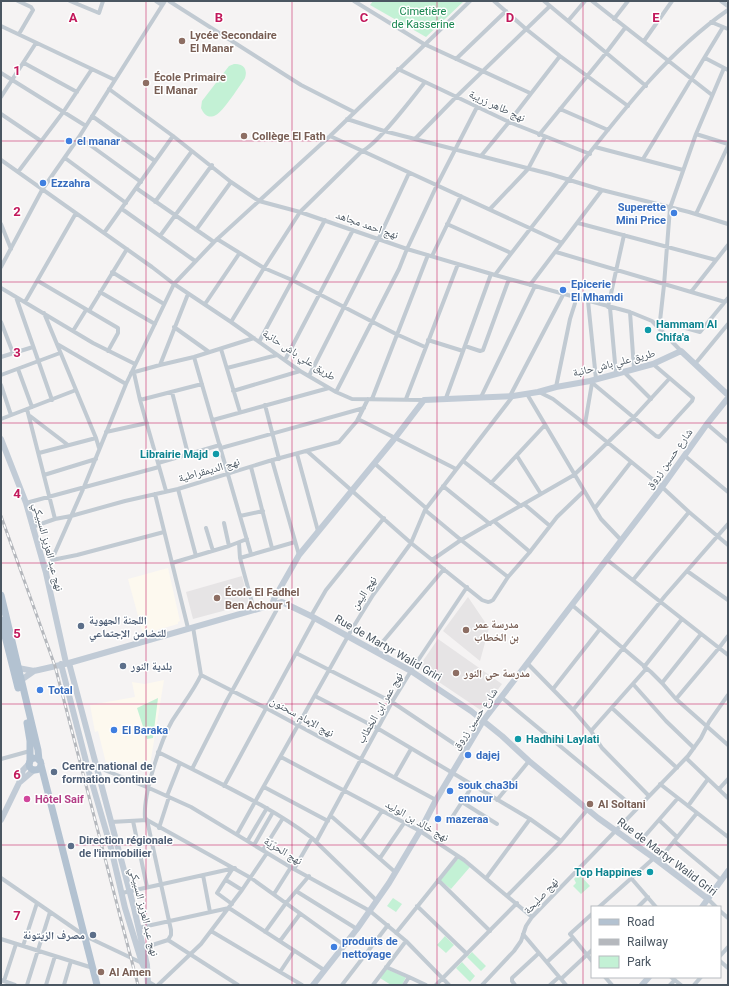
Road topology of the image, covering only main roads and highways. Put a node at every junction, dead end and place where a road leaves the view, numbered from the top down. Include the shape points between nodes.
1 (1, 595) edge
2 (1, 620) edge
3 (16, 668) junction
4 (18, 680) junction
5 (38, 766) junction
6 (97, 985) edge

1 - 3 main road
2 - 3 main road
3 - 4 main road
4 - 5 main road via 38,750
4 - 5 main road via 30,741 30,762 33,759
5 - 6 main road via 45,782

